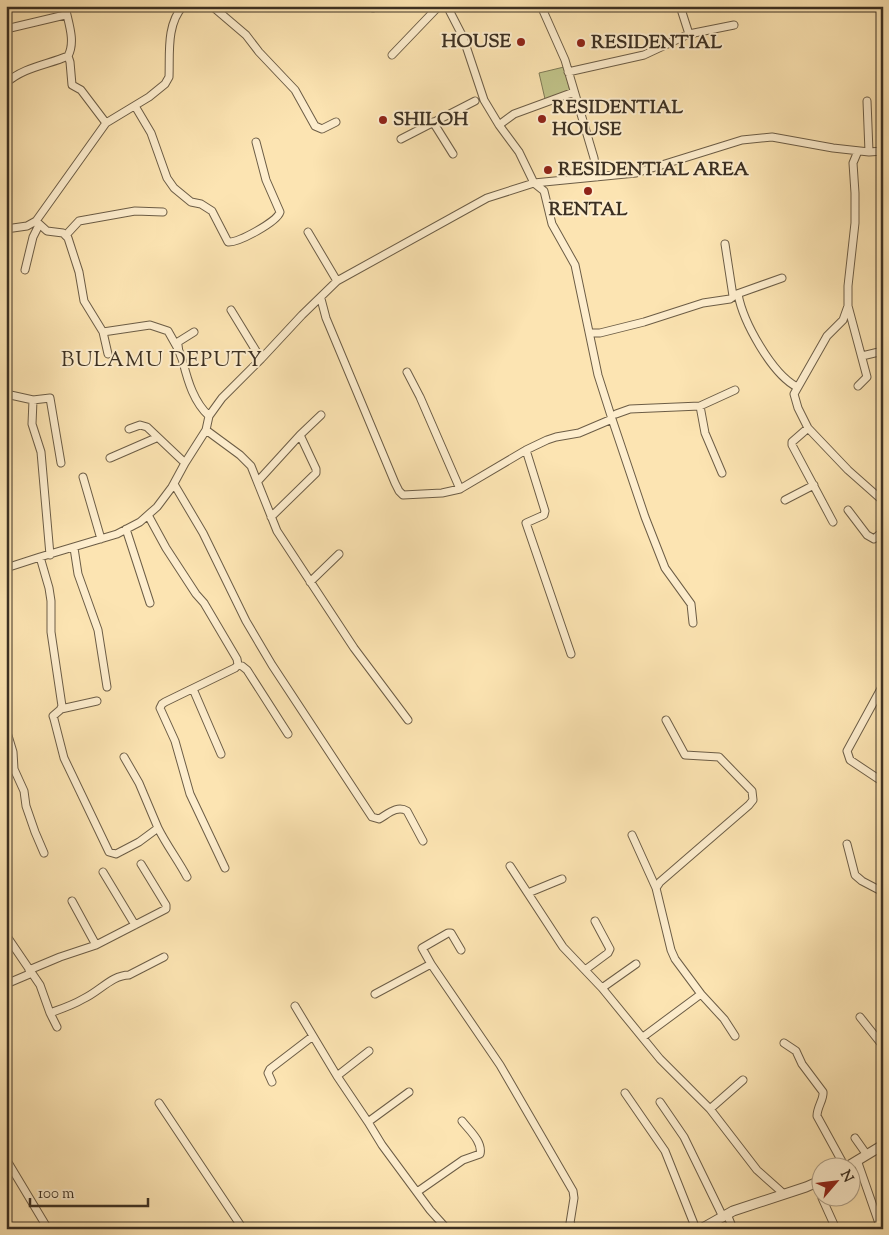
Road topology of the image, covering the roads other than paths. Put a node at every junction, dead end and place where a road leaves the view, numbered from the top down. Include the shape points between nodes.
1 (183, 6) edge
2 (212, 6) edge
3 (439, 6) edge
4 (447, 6) edge
5 (542, 6) edge
6 (680, 6) edge
7 (66, 10) edge
8 (734, 25) dead end
9 (6, 29) edge
10 (689, 34) junction
11 (392, 55) dead end
12 (68, 56) junction
13 (568, 72) junction
14 (6, 83) edge
15 (574, 92) junction
16 (475, 101) dead end
17 (867, 101) dead end
18 (135, 106) junction
19 (336, 122) dead end
20 (433, 122) junction
21 (106, 123) junction
22 (499, 125) junction
23 (401, 139) dead end
24 (256, 142) dead end
25 (858, 151) junction
26 (883, 151) edge
27 (869, 152) junction
28 (453, 154) dead end
29 (597, 177) junction
30 (534, 183) junction
31 (163, 212) dead end
32 (38, 223) junction
33 (6, 229) edge
34 (308, 232) dead end
35 (66, 235) junction
36 (725, 244) dead end
37 (25, 270) dead end
38 (782, 278) dead end
39 (337, 281) junction
40 (736, 295) junction
41 (321, 299) junction
42 (848, 306) junction
43 (232, 310) dead end
44 (104, 332) junction
45 (194, 332) dead end
46 (590, 333) junction
47 (177, 347) junction
48 (883, 351) edge
49 (108, 354) dead end
50 (862, 356) junction
51 (261, 360) junction
52 (407, 372) dead end
53 (798, 386) junction
54 (858, 386) dead end
55 (735, 390) dead end
56 (6, 394) edge
57 (33, 400) junction
58 (700, 406) junction
59 (320, 415) dead end
60 (210, 416) junction
61 (614, 416) junction
62 (808, 428) junction
63 (129, 429) dead end
64 (206, 430) junction
65 (300, 435) junction
66 (156, 438) junction
67 (526, 450) junction
68 (110, 458) dead end
69 (61, 463) dead end
70 (185, 463) junction
71 (722, 473) dead end
72 (82, 476) dead end
73 (258, 481) junction
74 (174, 484) junction
75 (814, 485) junction
76 (460, 489) junction
77 (786, 500) dead end
78 (883, 501) edge
79 (848, 510) dead end
80 (148, 515) junction
81 (271, 516) junction
82 (833, 522) dead end
83 (126, 530) junction
84 (883, 531) edge
85 (101, 539) junction
86 (74, 548) junction
87 (339, 554) dead end
88 (50, 555) junction
89 (40, 557) junction
90 (6, 568) edge
91 (310, 582) junction
92 (150, 603) dead end
93 (693, 622) dead end
94 (571, 654) dead end
95 (238, 664) junction
96 (883, 685) edge
97 (106, 687) dead end
98 (193, 689) junction
99 (97, 701) dead end
100 (61, 709) junction
101 (408, 720) dead end
102 (666, 720) dead end
103 (6, 729) edge
104 (288, 734) dead end
105 (220, 754) dead end
106 (124, 757) dead end
107 (883, 782) edge
108 (158, 828) junction
109 (632, 835) dead end
110 (423, 841) dead end
111 (847, 844) dead end
112 (44, 853) dead end
113 (141, 864) dead end
114 (510, 866) dead end
115 (226, 868) dead end
116 (103, 872) dead end
117 (187, 877) dead end
118 (562, 879) dead end
119 (656, 888) junction
120 (883, 892) edge
121 (528, 893) junction
122 (72, 901) dead end
123 (595, 921) dead end
124 (135, 926) junction
125 (6, 935) edge
126 (96, 945) junction
127 (461, 950) dead end
128 (164, 956) dead end
129 (431, 964) junction
130 (636, 964) dead end
131 (585, 970) junction
132 (31, 972) junction
133 (6, 984) edge
134 (602, 988) junction
135 (375, 994) dead end
136 (701, 994) junction
137 (295, 1006) dead end
138 (50, 1013) junction
139 (860, 1017) dead end
140 (56, 1027) dead end
141 (313, 1036) junction
142 (735, 1036) dead end
143 (643, 1037) junction
144 (784, 1043) dead end
145 (883, 1046) edge
146 (369, 1051) dead end
147 (337, 1076) junction
148 (743, 1080) dead end
149 (272, 1082) dead end
150 (408, 1092) dead end
151 (625, 1093) dead end
152 (660, 1102) dead end
153 (159, 1103) dead end
154 (710, 1110) junction
155 (462, 1121) dead end
156 (368, 1122) junction
157 (855, 1138) dead end
158 (883, 1145) edge
159 (867, 1155) junction
160 (840, 1158) edge
161 (861, 1158) edge
162 (6, 1160) edge
163 (862, 1174) edge
164 (812, 1184) edge
165 (418, 1192) junction
166 (784, 1194) junction
167 (827, 1208) edge
168 (725, 1215) junction
169 (48, 1229) edge
170 (243, 1229) edge
171 (447, 1229) edge
172 (574, 1229) edge
173 (696, 1229) edge
174 (701, 1229) edge
175 (733, 1229) edge
176 (836, 1229) edge
177 (881, 1229) edge

1 - 18 street via 172,26 169,77 165,84
2 - 19 street via 246,34 295,90 315,126 322,130
3 - 11 street
4 - 22 street via 463,37 484,100
5 - 13 street
6 - 10 street
7 - 9 street via 65,16
7 - 12 street via 72,42
8 - 10 street
10 - 13 street via 644,55
12 - 14 street via 26,70
12 - 21 street via 72,85 81,90
13 - 15 street
15 - 22 street via 514,114
15 - 29 street
16 - 20 street
17 - 27 street
18 - 21 street
18 - 24 street via 151,132 167,178 191,202 212,211 228,242 256,231 280,215
20 - 23 street
20 - 28 street
21 - 32 street
22 - 30 street
25 - 27 street
25 - 29 street via 772,137 742,140 636,173
25 - 42 street via 853,163 855,223
26 - 27 street
29 - 30 street
30 - 39 street via 487,198
30 - 46 street via 544,191 552,224 575,265
31 - 35 street via 135,211 80,221
32 - 33 street
32 - 35 street via 47,231
32 - 37 street
34 - 39 street
35 - 44 street via 79,272 84,301
36 - 40 street
38 - 40 street
39 - 41 street
40 - 46 street via 644,322
40 - 53 street via 745,320 770,362 790,383
41 - 51 street via 302,314
41 - 76 street via 326,318 399,491 404,495
42 - 50 street
42 - 53 street via 843,320 827,336
43 - 51 street
44 - 47 street via 150,325 168,331
44 - 49 street
45 - 47 street via 178,342
46 - 61 street via 598,375
47 - 60 street via 186,377 202,409
48 - 50 street
50 - 54 street via 866,377
51 - 60 street via 222,398
52 - 76 street
53 - 62 street via 794,394
55 - 58 street
56 - 57 street
57 - 69 street via 51,399
57 - 88 street via 32,424 41,452
58 - 61 street via 630,409
58 - 71 street via 704,433
59 - 65 street
60 - 64 street
61 - 67 street via 579,433 556,436
61 - 93 street via 665,568 691,604
62 - 75 street via 792,445
62 - 78 street
63 - 66 street via 143,425
64 - 70 street
64 - 73 street via 245,460
65 - 73 street
65 - 81 street via 316,473
66 - 68 street
66 - 70 street
67 - 76 street
67 - 94 street via 545,511 544,515 526,522
70 - 74 street
72 - 85 street
73 - 81 street
74 - 80 street
74 - 110 street via 203,532 246,621 272,665 372,817 379,819 399,808 404,809
75 - 77 street
75 - 82 street
79 - 84 street via 867,535 874,539
80 - 83 street
80 - 95 street via 177,566 207,607
81 - 91 street
83 - 85 street
83 - 92 street
85 - 86 street
86 - 88 street
86 - 97 street via 78,574 98,630
87 - 91 street
88 - 89 street
89 - 90 street
89 - 100 street via 50,588 51,632
91 - 101 street
95 - 98 street
95 - 104 street via 247,670
96 - 107 street via 847,751 850,760
98 - 105 street
98 - 115 street via 160,708 175,741 190,794
99 - 100 street
100 - 108 street via 53,716 64,758 109,852 116,854
102 - 119 street via 685,755 719,757 752,791 753,800
103 - 112 street via 14,769
106 - 108 street
108 - 117 street
109 - 119 street
111 - 120 street via 855,875
113 - 124 street via 166,909
114 - 121 street
116 - 124 street
118 - 121 street
119 - 136 street via 672,950
121 - 131 street via 563,947
122 - 126 street
123 - 131 street via 610,949
124 - 126 street
125 - 132 street
126 - 132 street via 60,956
127 - 129 street via 448,933 422,948
128 - 138 street via 130,975 116,978 85,999
129 - 135 street
129 - 172 street via 500,1065 573,1191 570,1223
130 - 134 street
131 - 134 street
132 - 133 street
132 - 138 street
134 - 143 street
136 - 142 street
136 - 143 street
137 - 141 street
138 - 140 street
139 - 145 street
141 - 147 street
141 - 149 street via 270,1069 268,1073
143 - 154 street
144 - 160 street via 796,1051 821,1088 823,1094 817,1116
146 - 147 street
147 - 156 street
148 - 154 street
150 - 156 street
151 - 173 street via 665,1151
152 - 168 street via 684,1137
153 - 170 street
154 - 166 street via 757,1170
155 - 165 street via 479,1143 480,1154 463,1160
156 - 165 street
157 - 159 street
158 - 159 street
159 - 161 street
162 - 169 street
163 - 177 street
164 - 166 street
165 - 171 street
166 - 168 street
167 - 176 street
168 - 174 street
168 - 175 street

